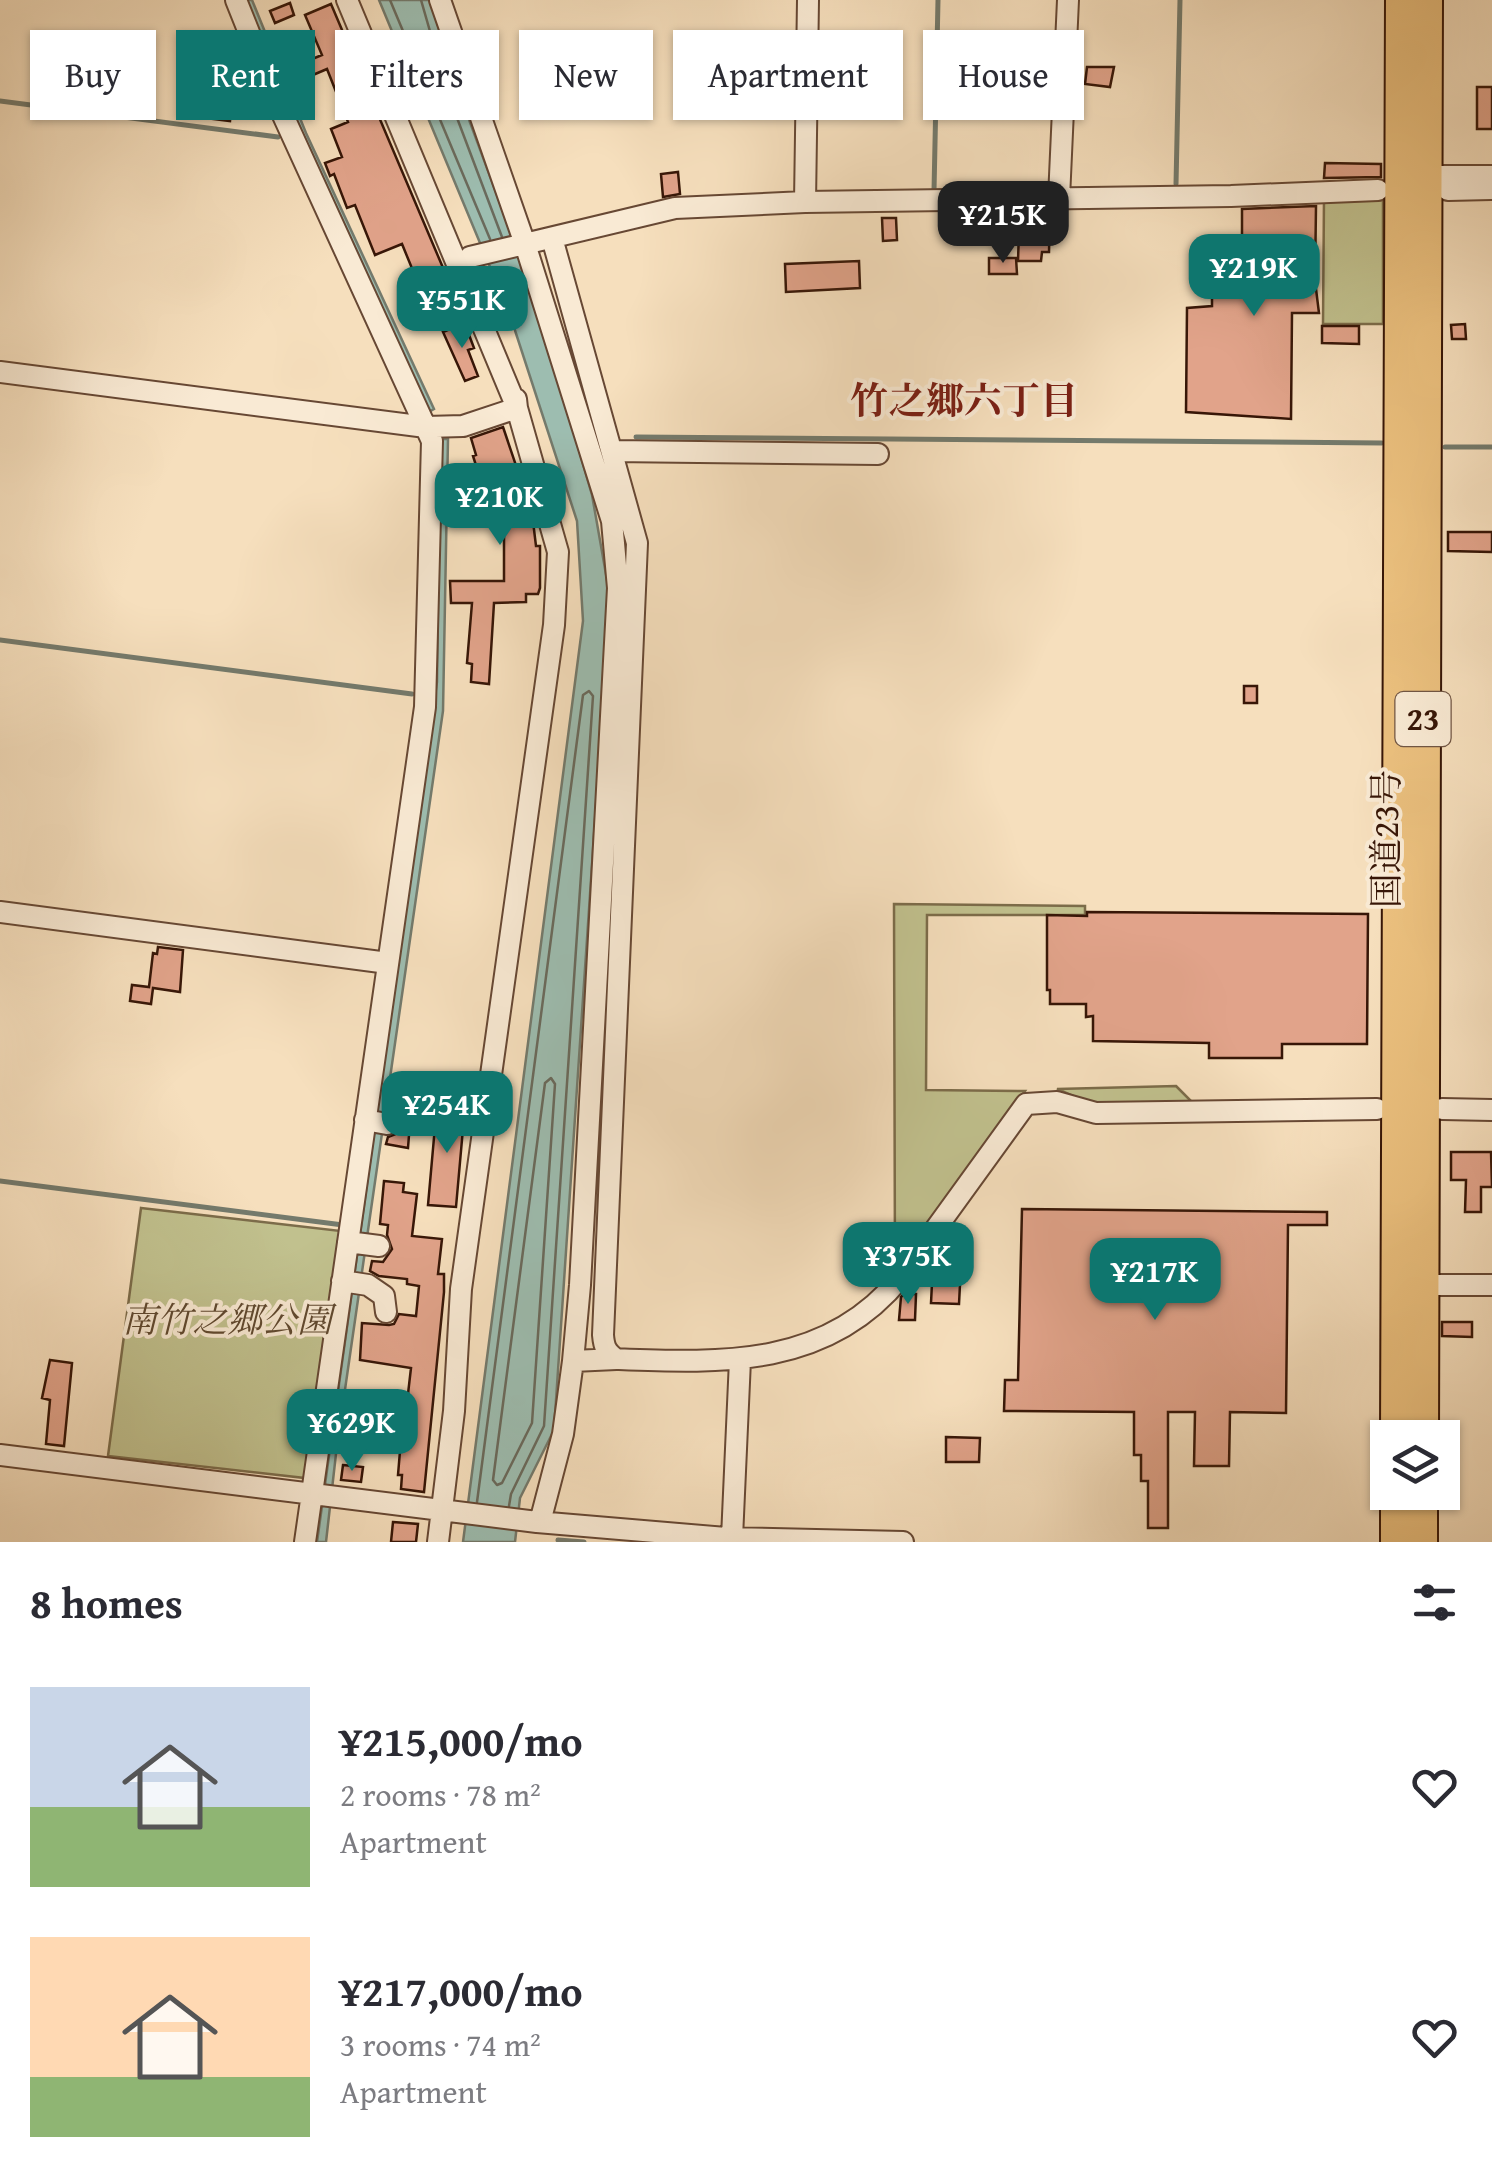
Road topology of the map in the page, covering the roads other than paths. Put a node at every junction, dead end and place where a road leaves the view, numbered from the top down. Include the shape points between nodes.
1 (236, 0) edge
2 (347, 0) edge
3 (440, 0) edge
4 (808, 0) edge
5 (1068, 0) edge
6 (1400, 0) edge
7 (1426, 0) edge
8 (404, 132) junction
9 (1492, 176) edge
10 (1436, 183) junction
11 (1492, 189) edge
12 (1378, 190) dead end
13 (1059, 198) junction
14 (806, 202) junction
15 (552, 238) junction
16 (525, 244) junction
17 (474, 256) junction
18 (473, 298) junction
19 (426, 314) dead end
20 (0, 372) edge
21 (517, 408) junction
22 (426, 427) junction
23 (612, 452) junction
24 (878, 454) dead end
25 (0, 912) edge
26 (388, 963) junction
27 (1377, 1108) dead end
28 (1442, 1110) dead end
29 (1492, 1110) edge
30 (374, 1122) junction
31 (418, 1123) dead end
32 (350, 1283) junction
33 (1411, 1285) junction
34 (1492, 1286) edge
35 (386, 1312) dead end
36 (616, 1359) junction
37 (740, 1360) junction
38 (572, 1361) junction
39 (1398, 1420) edge
40 (1422, 1420) edge
41 (0, 1455) edge
42 (315, 1495) junction
43 (1396, 1510) edge
44 (1422, 1510) edge
45 (452, 1512) junction
46 (535, 1527) edge
47 (728, 1540) edge
48 (304, 1542) edge
49 (438, 1542) edge
50 (903, 1542) edge
51 (1396, 1542) edge
52 (1422, 1542) edge

1 - 22 street
2 - 8 street
3 - 16 street
4 - 14 street
5 - 13 street
6 - 33 highway, 国道23号 / 23
7 - 10 highway, 国道23号 / 23
8 - 17 street via 432,167
8 - 18 street
9 - 10 street
10 - 11 street
10 - 33 highway, 国道23号 / 23
12 - 13 street
13 - 14 street
14 - 15 street via 675,208
15 - 16 street
15 - 23 street
16 - 17 street
16 - 38 street via 612,521 618,588
17 - 21 street via 506,350
18 - 19 street
18 - 21 street
20 - 22 street
21 - 22 street via 463,426
21 - 45 street via 558,552 558,586 461,1289
22 - 26 street via 432,442 426,688
23 - 24 street
23 - 36 street via 637,543 638,580 603,1335
25 - 26 street
26 - 30 street
27 - 37 street via 1096,1113 1057,1102 1026,1104 886,1296 852,1322 792,1350
28 - 29 street
30 - 31 street
30 - 32 street via 362,1244
32 - 35 street via 384,1296
32 - 42 street
33 - 34 street
33 - 39 highway, 国道23号 / 23
33 - 40 highway, 国道23号 / 23
36 - 37 street
36 - 38 street
37 - 47 street
38 - 46 street via 563,1434
41 - 42 street
42 - 45 street
42 - 48 street
43 - 51 highway
44 - 52 highway
45 - 46 street
45 - 49 street
46 - 47 street
47 - 50 street

